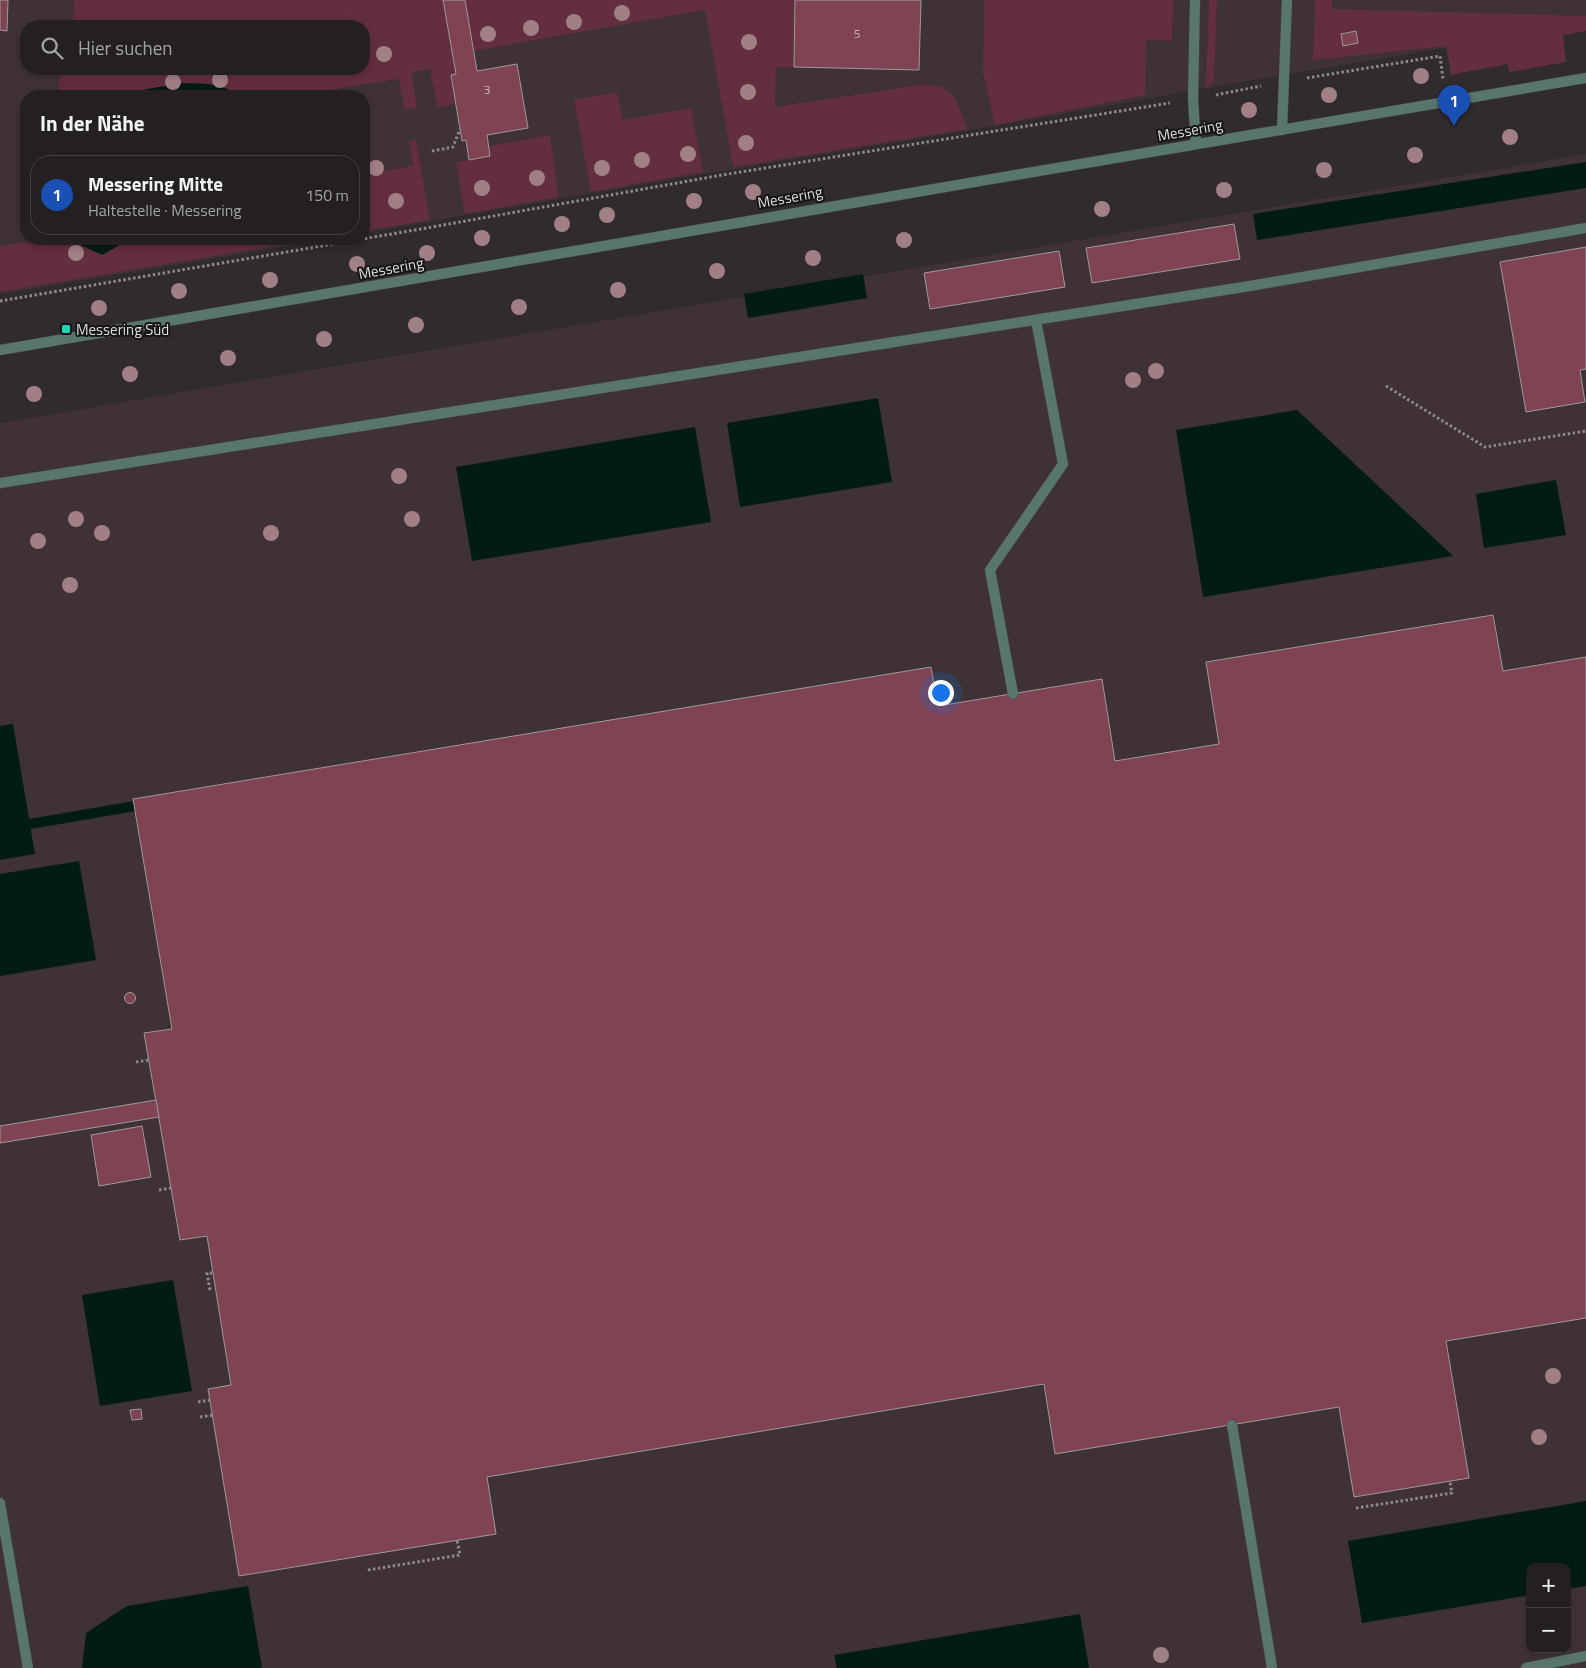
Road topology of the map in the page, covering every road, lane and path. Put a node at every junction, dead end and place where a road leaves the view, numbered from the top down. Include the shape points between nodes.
1 (1195, 0) edge
2 (1287, 0) edge
3 (1586, 78) edge
4 (1452, 79) dead end
5 (1284, 82) junction
6 (1192, 99) junction
7 (460, 129) dead end
8 (1282, 130) junction
9 (1196, 144) junction
10 (432, 151) dead end
11 (1586, 228) edge
12 (370, 238) edge
13 (330, 245) edge
14 (0, 301) edge
15 (1036, 320) junction
16 (0, 350) edge
17 (1386, 386) dead end
18 (1586, 431) edge
19 (0, 483) edge
20 (1014, 694) dead end
21 (149, 1060) dead end
22 (136, 1062) dead end
23 (171, 1188) dead end
24 (158, 1190) dead end
25 (213, 1273) dead end
26 (210, 1290) dead end
27 (210, 1400) dead end
28 (198, 1402) dead end
29 (212, 1414) dead end
30 (200, 1417) dead end
31 (1232, 1425) dead end
32 (1450, 1482) dead end
33 (0, 1503) edge
34 (1356, 1508) dead end
35 (457, 1540) dead end
36 (368, 1570) dead end
37 (1586, 1656) edge
38 (28, 1668) edge
39 (1272, 1668) edge
40 (1526, 1668) edge

1 - 6 street
2 - 5 street
3 - 8 street, Messering
4 - 5 path via 1443,81 1440,56
5 - 6 path
5 - 8 street
6 - 9 street
6 - 12 path via 712,177
7 - 10 path via 453,148
8 - 9 street, Messering
9 - 16 street, Messering
11 - 15 street
13 - 14 path
15 - 19 street
15 - 20 street via 1063,464 990,570
17 - 18 path via 1485,447
21 - 22 path
23 - 24 path
25 - 26 path via 207,1274
27 - 28 path
29 - 30 path
31 - 39 street
32 - 34 path via 1452,1493
33 - 38 street
35 - 36 path via 460,1555
37 - 40 street

